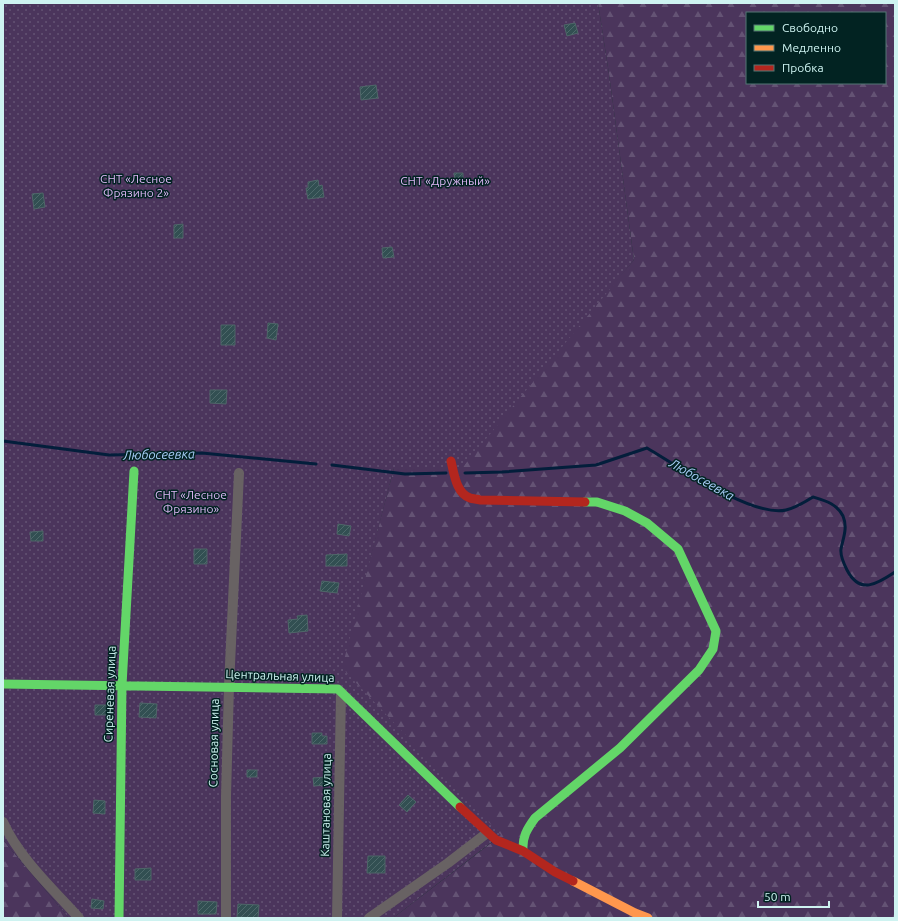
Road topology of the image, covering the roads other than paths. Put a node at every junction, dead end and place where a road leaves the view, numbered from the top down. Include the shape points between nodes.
1 (451, 461) dead end
2 (134, 472) dead end
3 (239, 473) dead end
4 (3, 684) edge
5 (122, 685) junction
6 (229, 686) junction
7 (341, 692) junction
8 (3, 822) edge
9 (487, 833) junction
10 (523, 851) junction
11 (78, 918) edge
12 (119, 918) edge
13 (226, 918) edge
14 (337, 918) edge
15 (369, 918) edge
16 (648, 918) edge

1 - 10 street via 462,493 470,498 597,502 625,511 647,523 678,549 716,631 713,649 699,670 620,748 535,818 524,832
2 - 5 street, Сиреневая улица
3 - 6 street, Сосновая улица
4 - 5 street, Центральная улица
5 - 6 street, Центральная улица
5 - 12 street, Сиреневая улица
6 - 7 street, Центральная улица via 333,688
6 - 13 street, Сосновая улица
7 - 9 street, Центральная улица
7 - 14 street, Каштановая улица
8 - 11 street via 31,865
9 - 10 street, Центральная улица via 496,840
9 - 15 street
10 - 16 street, Центральная улица via 555,872

